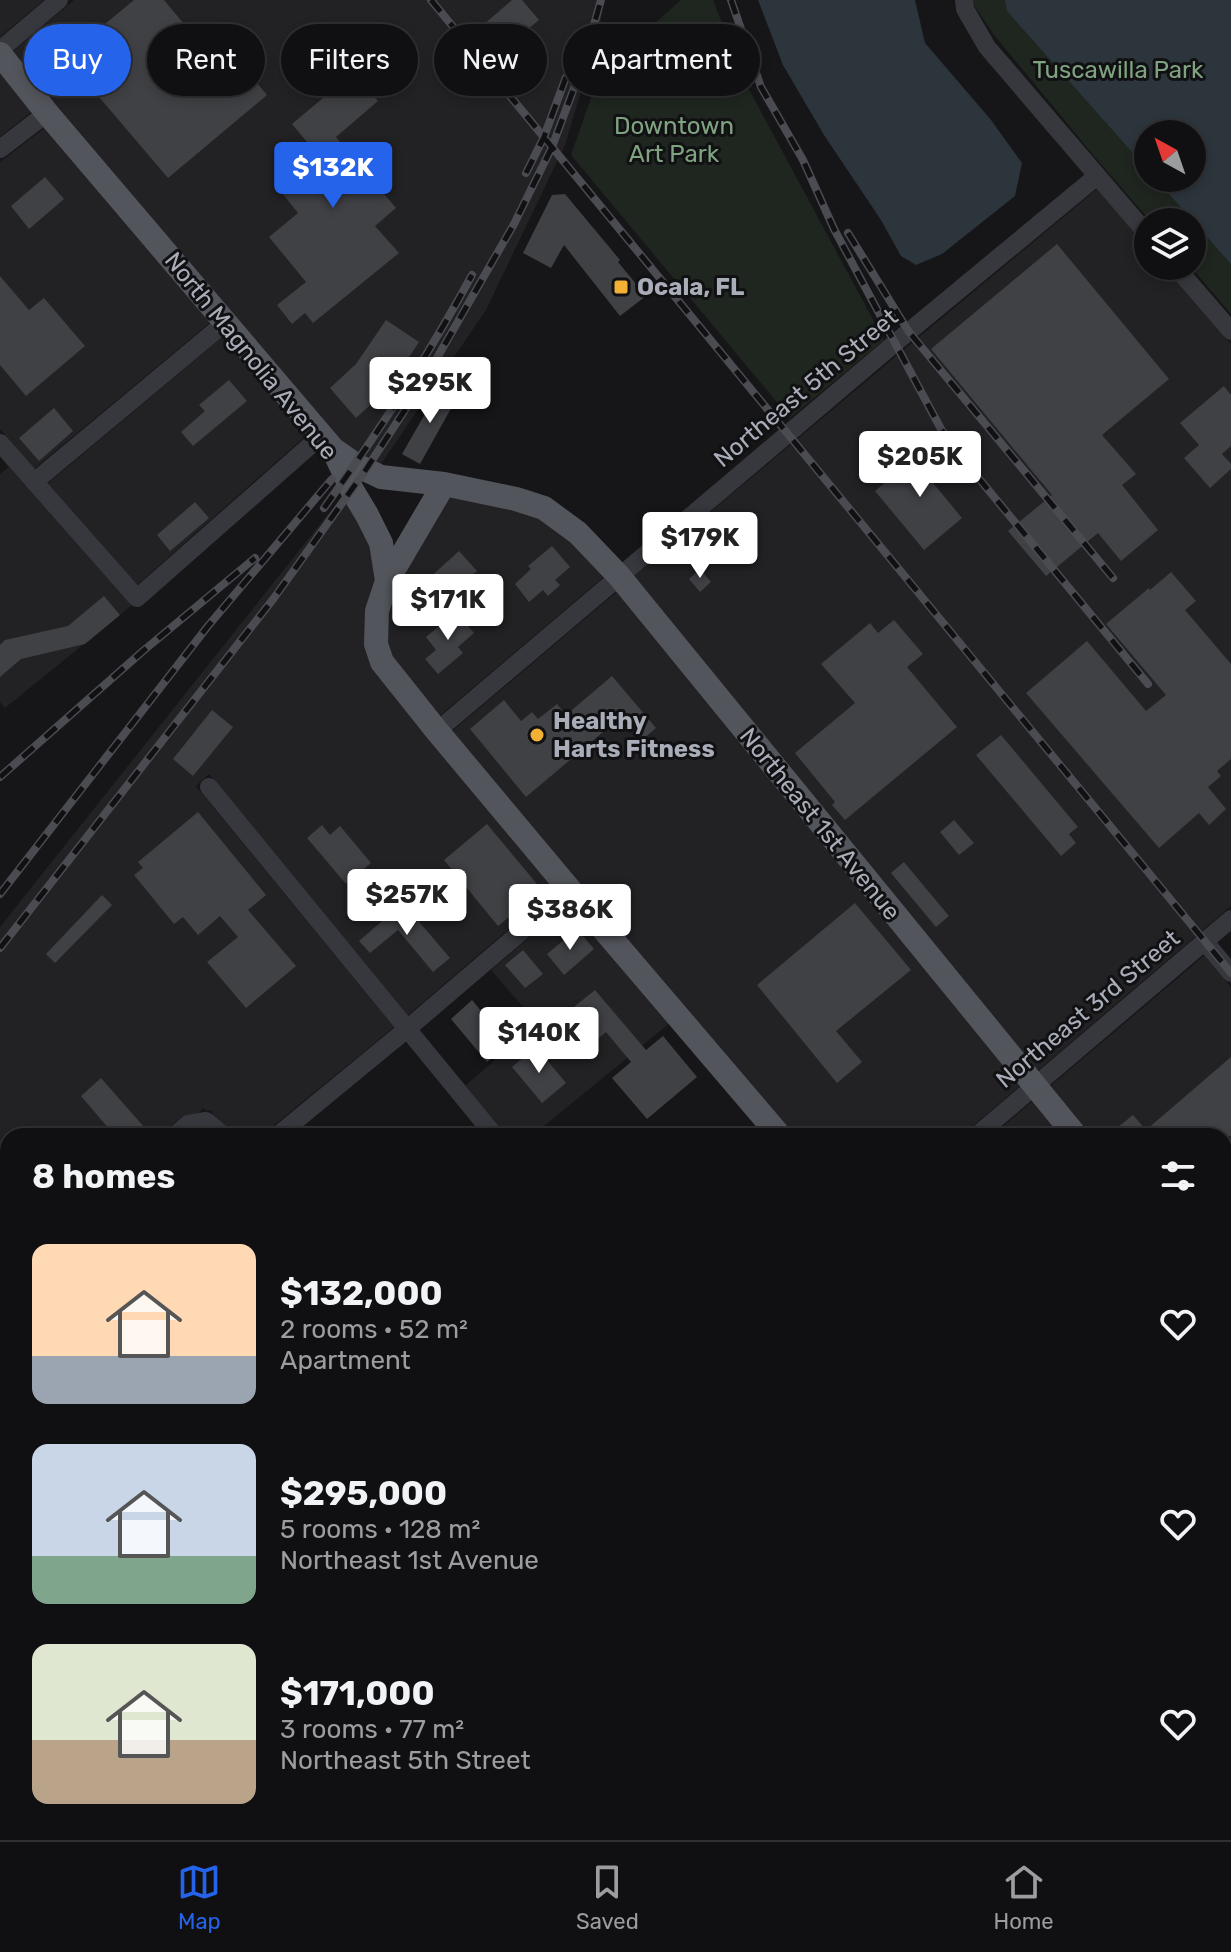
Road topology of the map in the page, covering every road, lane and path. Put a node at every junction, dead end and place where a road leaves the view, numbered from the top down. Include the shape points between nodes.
1 (59, 0) edge
2 (964, 0) edge
3 (0, 52) edge
4 (47, 113) junction
5 (0, 149) edge
6 (1097, 176) junction
7 (1134, 219) edge
8 (1187, 280) edge
9 (226, 322) junction
10 (1231, 331) edge
11 (328, 442) junction
12 (0, 443) edge
13 (34, 482) junction
14 (444, 484) junction
15 (619, 576) junction
16 (387, 581) junction
17 (437, 731) junction
18 (209, 787) dead end
19 (570, 890) junction
20 (1231, 919) edge
21 (1205, 942) junction
22 (1231, 973) edge
23 (407, 1029) junction
24 (1035, 1086) junction
25 (183, 1128) edge
26 (214, 1128) edge
27 (287, 1128) edge
28 (488, 1128) edge
29 (773, 1128) edge
30 (985, 1128) edge
31 (1069, 1128) edge

1 - 3 street
2 - 6 street via 987,47
3 - 4 main road, North Magnolia Avenue
4 - 5 street
4 - 9 main road, North Magnolia Avenue
6 - 7 street
6 - 15 street, Northeast 5th Street
8 - 10 street
9 - 11 main road, North Magnolia Avenue
9 - 13 street
11 - 13 street via 137,598
11 - 14 main road, Northeast 1st Avenue via 381,477
11 - 16 main road, North Magnolia Avenue via 381,543
12 - 13 street
14 - 15 main road, Northeast 1st Avenue via 544,508 578,533
14 - 16 main road
15 - 17 street, Northeast 5th Street
15 - 24 main road, Northeast 1st Avenue
16 - 17 main road, North Magnolia Avenue via 377,611 376,644 382,662
17 - 19 main road, North Magnolia Avenue
18 - 23 street
19 - 23 street
19 - 29 main road, North Magnolia Avenue
20 - 21 street, Northeast 3rd Street
21 - 22 street
21 - 24 street, Northeast 3rd Street
23 - 27 street
23 - 28 street
24 - 30 street, Northeast 3rd Street
24 - 31 main road, Northeast 1st Avenue
25 - 26 street via 206,1121

